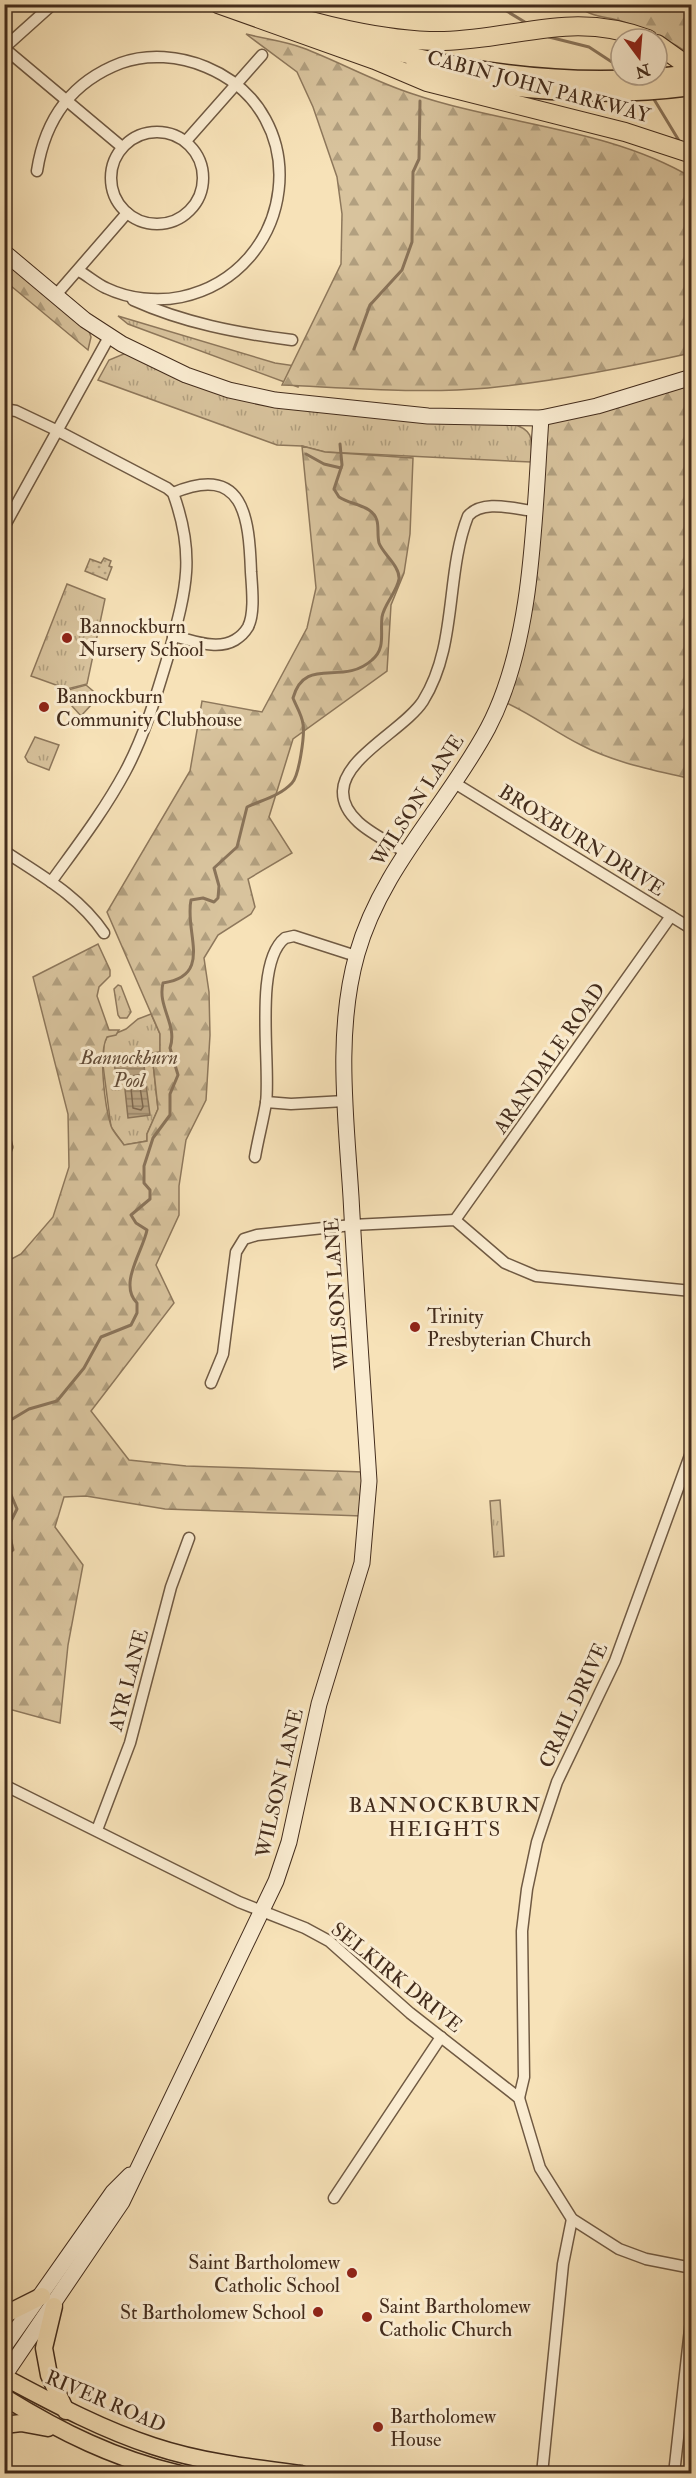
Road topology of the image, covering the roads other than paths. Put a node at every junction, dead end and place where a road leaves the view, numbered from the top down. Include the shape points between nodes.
1 (53, 4) edge
2 (218, 4) edge
3 (256, 5) edge
4 (609, 28) edge
5 (5, 48) edge
6 (669, 53) edge
7 (262, 55) dead end
8 (375, 60) junction
9 (692, 69) edge
10 (692, 73) edge
11 (236, 84) junction
12 (562, 85) junction
13 (692, 87) edge
14 (66, 99) junction
15 (186, 141) junction
16 (122, 147) junction
17 (692, 154) edge
18 (37, 171) dead end
19 (127, 213) junction
20 (4, 252) edge
21 (79, 271) junction
22 (106, 288) junction
23 (55, 296) junction
24 (109, 337) junction
25 (292, 340) dead end
26 (692, 377) edge
27 (4, 409) edge
28 (541, 418) junction
29 (56, 430) junction
30 (174, 493) junction
31 (534, 511) junction
32 (4, 527) edge
33 (173, 636) junction
34 (453, 782) junction
35 (4, 851) edge
36 (405, 852) junction
37 (51, 882) junction
38 (671, 916) junction
39 (692, 929) edge
40 (104, 933) dead end
41 (356, 956) junction
42 (345, 1101) junction
43 (266, 1102) junction
44 (4, 1135) edge
45 (4, 1155) edge
46 (255, 1157) dead end
47 (455, 1220) junction
48 (352, 1224) junction
49 (692, 1291) edge
50 (211, 1383) dead end
51 (692, 1450) edge
52 (686, 1476) edge
53 (189, 1538) dead end
54 (4, 1785) edge
55 (97, 1830) junction
56 (263, 1911) junction
57 (441, 2037) junction
58 (519, 2098) junction
59 (334, 2198) dead end
60 (572, 2219) junction
61 (692, 2268) edge
62 (48, 2301) junction
63 (692, 2311) edge
64 (4, 2316) edge
65 (4, 2347) edge
66 (4, 2377) edge
67 (4, 2397) edge
68 (66, 2411) junction
69 (4, 2425) edge
70 (55, 2429) junction
71 (180, 2474) edge
72 (301, 2474) edge
73 (542, 2474) edge
74 (674, 2474) edge

1 - 5 street
2 - 8 highway, CABIN JOHN PARKWAY
3 - 4 highway, CABIN JOHN PARKWAY via 393,37 443,41 570,24
3 - 12 main road via 309,27 418,59
5 - 14 street
6 - 9 highway
7 - 11 street
8 - 12 main road via 476,82
8 - 17 highway, CABIN JOHN PARKWAY via 427,82 626,132
10 - 12 main road
11 - 14 street via 195,62 148,57 103,70
11 - 15 street
11 - 22 street via 258,108 280,167 279,199 269,230 244,264 200,293 168,300
12 - 13 main road via 652,91
14 - 16 street
14 - 18 street via 41,145
15 - 16 street via 165,132 142,134
15 - 19 street via 198,155 204,172 202,191 193,207 179,219 161,224 143,222
16 - 19 street via 113,163 111,181 116,199
19 - 21 street
20 - 23 main road
21 - 22 street
21 - 23 street
22 - 25 street via 196,323
23 - 24 main road
24 - 28 main road via 186,375 275,400 428,416
24 - 29 street
26 - 28 main road via 597,406
27 - 29 street
28 - 31 main road, WILSON LANE
29 - 30 street
29 - 32 street
30 - 33 street via 188,562 184,598
30 - 33 street via 201,483 216,484 238,500 250,550 251,583 248,627 234,641 217,646
31 - 34 main road, WILSON LANE via 524,610 513,666 489,726
31 - 36 street via 489,506 473,510 468,516 437,673 411,717 358,761 343,790 345,807 354,819
33 - 37 street via 148,719 126,770
34 - 36 main road, WILSON LANE
34 - 38 street, BROXBURN DRIVE
35 - 37 street
36 - 41 main road, WILSON LANE via 367,923
37 - 40 street via 89,912
38 - 39 street, BROXBURN DRIVE
38 - 47 street, ARANDALE ROAD
41 - 42 main road, WILSON LANE via 345,1018
41 - 43 street via 294,936 278,943 265,1004
42 - 43 street
42 - 48 main road, WILSON LANE
43 - 46 street
44 - 45 street
47 - 48 street
47 - 49 street via 505,1263 536,1276
48 - 50 street via 244,1239 236,1252 223,1354
48 - 56 main road, WILSON LANE via 369,1481 362,1563 319,1704 289,1842
51 - 52 street, CRAIL DRIVE
52 - 58 street, CRAIL DRIVE via 615,1661 557,1782 537,1842 522,1931 524,2077
53 - 55 street, AYR LANE via 171,1587 130,1743
54 - 55 street, SELKIRK DRIVE
55 - 56 street, SELKIRK DRIVE
56 - 57 street, SELKIRK DRIVE via 329,1941
56 - 62 main road, WILSON LANE via 122,2202
57 - 58 street, SELKIRK DRIVE
57 - 59 street
58 - 60 street via 540,2168
60 - 61 street via 619,2249
60 - 73 street via 563,2264
62 - 64 main road
62 - 65 main road, WILSON LANE
62 - 66 main road, WILSON LANE
62 - 68 main road via 44,2348 49,2375
63 - 74 street
66 - 68 main road, RIVER ROAD
67 - 70 main road, RIVER ROAD
68 - 72 main road, RIVER ROAD via 154,2446 204,2459
69 - 70 main road via 21,2423
70 - 71 main road, RIVER ROAD via 99,2450

